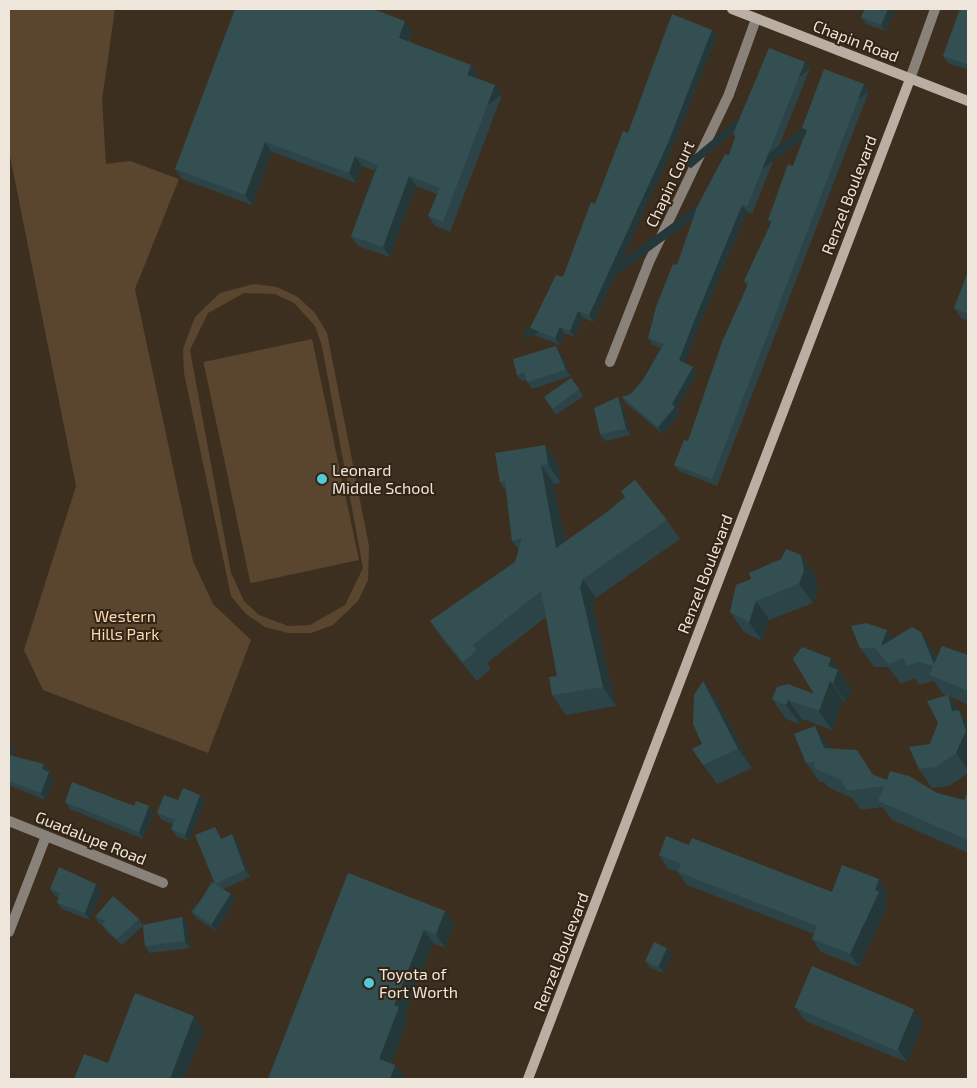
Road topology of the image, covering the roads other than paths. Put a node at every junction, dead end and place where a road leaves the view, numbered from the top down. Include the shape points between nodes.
1 (732, 9) edge
2 (934, 9) edge
3 (756, 19) junction
4 (910, 79) junction
5 (968, 101) edge
6 (610, 362) dead end
7 (9, 821) edge
8 (46, 836) junction
9 (163, 882) dead end
10 (9, 932) edge
11 (528, 1079) edge

1 - 3 street, Chapin Road
2 - 4 street
3 - 4 street, Chapin Road
3 - 6 street, Chapin Court via 729,94 649,262
4 - 5 street, Chapin Road
4 - 11 street, Renzel Boulevard
7 - 8 street, Guadalupe Road
8 - 9 street, Guadalupe Road
8 - 10 street

